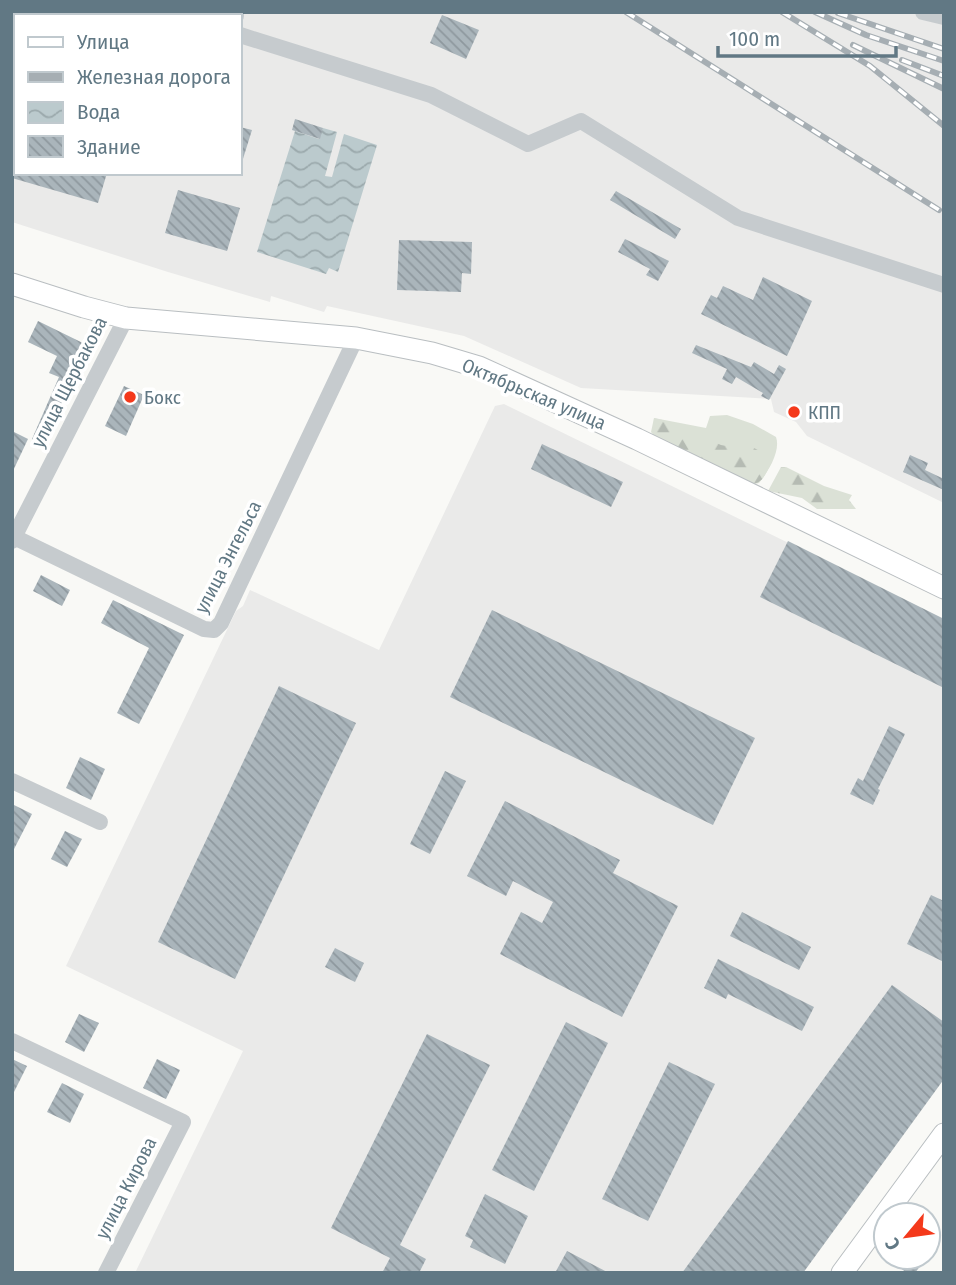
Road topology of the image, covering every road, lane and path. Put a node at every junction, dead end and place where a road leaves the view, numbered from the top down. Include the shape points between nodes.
1 (923, 12) edge
2 (944, 17) edge
3 (242, 36) edge
4 (12, 284) edge
5 (944, 285) edge
6 (126, 317) junction
7 (356, 338) junction
8 (13, 538) edge
9 (944, 588) edge
10 (12, 781) edge
11 (100, 822) dead end
12 (12, 1041) edge
13 (944, 1134) edge
14 (106, 1273) edge
15 (842, 1273) edge

1 - 2 street
3 - 5 street via 431,95 528,144 580,121 738,218
4 - 6 main road, Октябрьская улица
6 - 7 main road, Октябрьская улица
6 - 8 street, улица Щербакова
7 - 8 street, улица Энгельса via 214,630
7 - 9 main road, Октябрьская улица via 432,353 497,374
10 - 11 street
12 - 14 street, улица Кирова via 183,1122
13 - 15 main road

